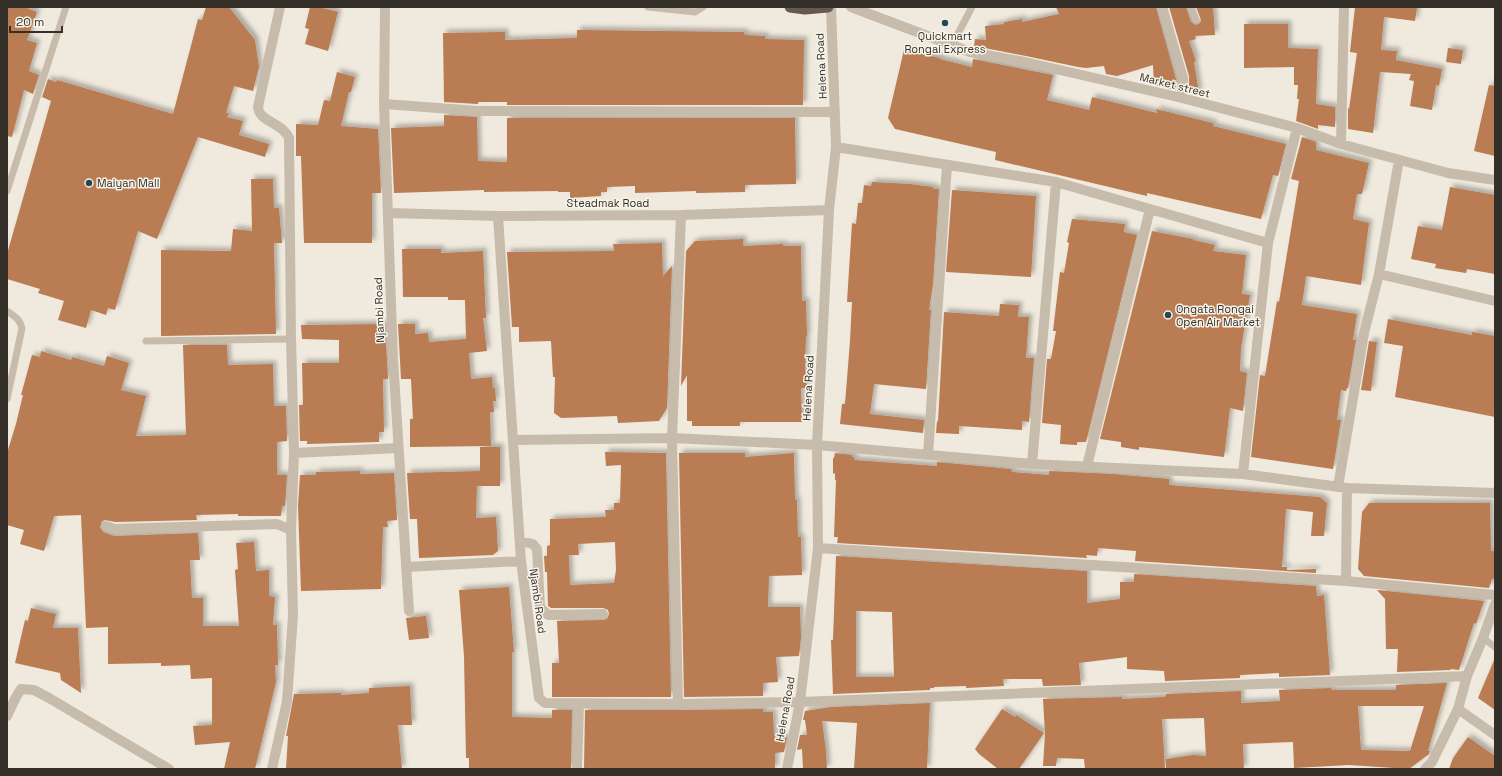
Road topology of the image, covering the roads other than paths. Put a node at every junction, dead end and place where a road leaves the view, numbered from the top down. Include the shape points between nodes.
1 (66, 7) edge
2 (280, 7) edge
3 (385, 7) edge
4 (648, 7) edge
5 (703, 7) edge
6 (790, 7) edge
7 (828, 7) edge
8 (831, 7) edge
9 (851, 7) edge
10 (972, 7) edge
11 (1162, 7) edge
12 (1191, 7) edge
13 (1344, 7) edge
14 (1196, 20) dead end
15 (952, 45) junction
16 (1182, 98) junction
17 (384, 104) junction
18 (835, 112) junction
19 (1297, 128) junction
20 (1341, 144) junction
21 (836, 147) junction
22 (1399, 160) junction
23 (947, 165) junction
24 (1495, 180) edge
25 (1056, 182) junction
26 (7, 191) edge
27 (1150, 209) junction
28 (829, 210) junction
29 (388, 213) junction
30 (681, 215) junction
31 (498, 216) junction
32 (1268, 242) junction
33 (1379, 274) junction
34 (1495, 301) edge
35 (7, 311) edge
36 (290, 338) junction
37 (146, 341) dead end
38 (7, 399) edge
39 (672, 438) junction
40 (514, 440) junction
41 (817, 445) junction
42 (398, 448) junction
43 (294, 453) junction
44 (928, 455) junction
45 (1032, 464) junction
46 (1087, 466) junction
47 (1243, 474) junction
48 (1342, 488) junction
49 (1495, 493) edge
50 (106, 526) dead end
51 (292, 530) junction
52 (520, 540) junction
53 (818, 548) junction
54 (521, 561) junction
55 (406, 567) junction
56 (1346, 581) junction
57 (1495, 594) edge
58 (1495, 604) edge
59 (408, 611) dead end
60 (603, 614) dead end
61 (1483, 638) junction
62 (1495, 647) edge
63 (1467, 676) junction
64 (800, 702) junction
65 (579, 704) junction
66 (678, 704) junction
67 (1458, 709) junction
68 (7, 716) edge
69 (1495, 735) edge
70 (169, 769) edge
71 (272, 769) edge
72 (577, 769) edge
73 (787, 769) edge
74 (1425, 769) edge

1 - 26 lane
2 - 36 street via 258,112 286,132 289,138
3 - 17 street, Njambi Road
4 - 5 lane via 695,12
6 - 7 highway
8 - 18 street, Helena Road
9 - 15 street, Market street
10 - 15 lane
11 - 16 street via 1183,78
12 - 14 lane
13 - 20 street
15 - 16 street, Market street via 970,52
16 - 19 street, Market street
17 - 18 street via 478,110
17 - 29 street, Njambi Road
18 - 21 street, Helena Road
19 - 20 street, Market street
19 - 32 street
20 - 22 street, Market street
21 - 23 street
21 - 28 street, Helena Road
22 - 24 street, Market street via 1448,173
22 - 33 street
23 - 25 street
23 - 44 street
25 - 27 street
25 - 45 street
27 - 32 street
27 - 46 street
28 - 30 street, Steadmak Road
28 - 41 street, Helena Road
29 - 31 street, Steadmak Road
29 - 42 street, Njambi Road
30 - 31 street, Steadmak Road
30 - 39 street
31 - 40 street, Njambi Road
32 - 47 street
33 - 34 street
33 - 48 street via 1364,333
35 - 38 lane via 16,316 22,328
36 - 37 lane
36 - 43 street
39 - 40 street
39 - 41 street
39 - 66 street
40 - 52 street, Njambi Road
41 - 44 street
41 - 53 street, Helena Road
42 - 43 street
42 - 55 street, Njambi Road
43 - 51 street
44 - 45 street
45 - 46 street
46 - 47 street
47 - 48 street
48 - 49 street
48 - 56 street
50 - 51 street via 114,529 277,524
51 - 71 street via 293,615 287,701
52 - 54 street, Njambi Road
52 - 60 street via 533,544 537,549 540,607 548,615
53 - 56 street
53 - 64 street, Helena Road
54 - 55 street
54 - 65 street, Njambi Road via 539,698 546,703
55 - 59 street, Njambi Road
56 - 57 street
58 - 61 street
61 - 62 lane
61 - 63 street
63 - 64 street
63 - 67 street
64 - 66 street
64 - 73 street, Helena Road
65 - 66 street
65 - 72 street
67 - 69 street
67 - 74 street via 1432,762
68 - 70 street via 21,689 34,690

